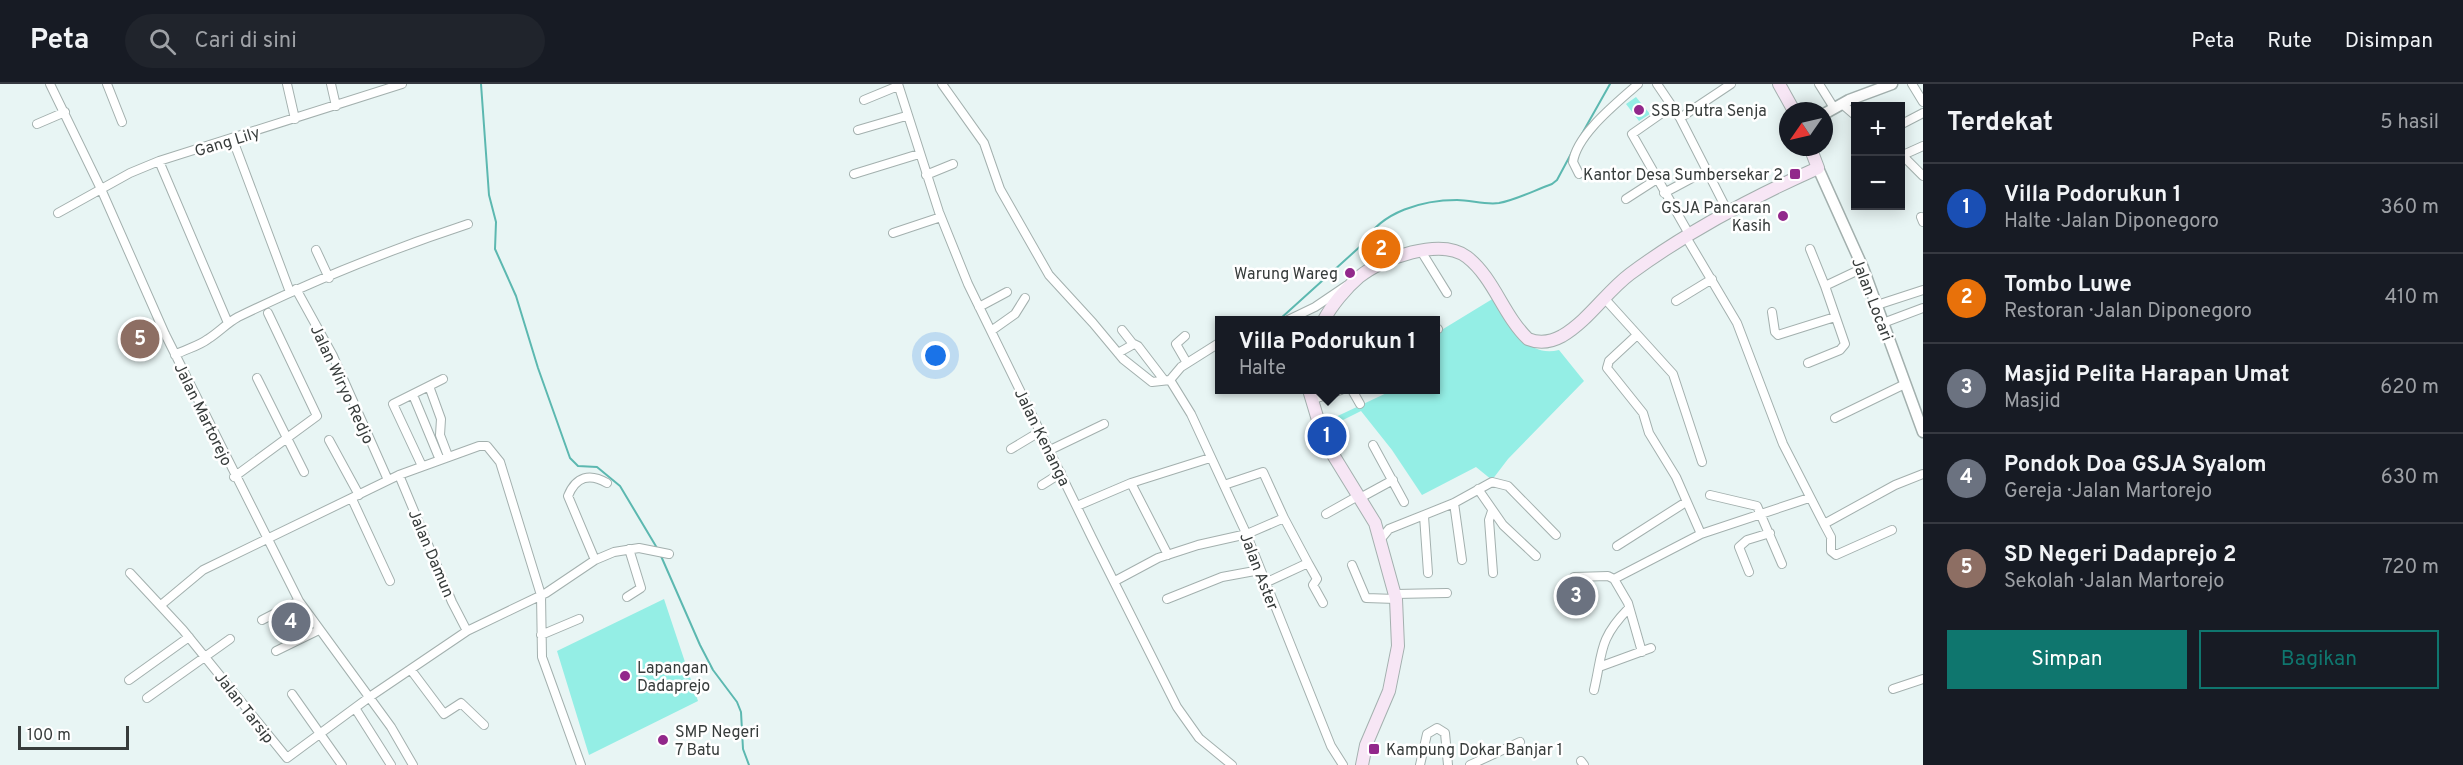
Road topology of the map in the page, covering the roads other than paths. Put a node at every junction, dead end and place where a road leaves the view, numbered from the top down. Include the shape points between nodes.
1 (50, 84) edge
2 (107, 84) edge
3 (287, 84) edge
4 (331, 84) edge
5 (402, 84) edge
6 (942, 84) edge
7 (1638, 84) edge
8 (1657, 84) edge
9 (1731, 84) edge
10 (1779, 84) edge
11 (1819, 84) edge
12 (1892, 84) edge
13 (1912, 84) edge
14 (898, 85) edge
15 (864, 100) dead end
16 (1789, 102) edge
17 (1829, 102) edge
18 (1923, 102) edge
19 (336, 106) junction
20 (1672, 106) junction
21 (1833, 109) edge
22 (65, 112) junction
23 (1923, 113) edge
24 (1851, 114) edge
25 (906, 116) junction
26 (1680, 118) junction
27 (296, 119) junction
28 (122, 122) dead end
29 (1905, 122) edge
30 (37, 124) dead end
31 (858, 130) dead end
32 (233, 140) junction
33 (1923, 146) edge
34 (1905, 153) edge
35 (919, 154) junction
36 (1813, 156) edge
37 (1904, 156) edge
38 (159, 161) junction
39 (953, 164) dead end
40 (1818, 168) junction
41 (1707, 170) junction
42 (854, 174) dead end
43 (1579, 174) dead end
44 (926, 175) junction
45 (1923, 176) edge
46 (1657, 179) junction
47 (101, 189) junction
48 (1664, 193) junction
49 (1626, 200) dead end
50 (1728, 212) junction
51 (58, 213) dead end
52 (941, 217) junction
53 (468, 224) dead end
54 (892, 233) dead end
55 (1688, 235) junction
56 (1810, 249) dead end
57 (316, 250) dead end
58 (1421, 251) junction
59 (1863, 268) junction
60 (329, 278) junction
61 (1712, 279) junction
62 (1352, 284) junction
63 (1825, 286) junction
64 (293, 290) junction
65 (1923, 290) edge
66 (1007, 292) dead end
67 (1446, 293) dead end
68 (1025, 298) dead end
69 (1605, 299) junction
70 (1676, 301) dead end
71 (1877, 304) junction
72 (979, 307) junction
73 (1923, 308) edge
74 (1772, 312) dead end
75 (268, 313) dead end
76 (1297, 316) edge
77 (1328, 316) edge
78 (1835, 316) junction
79 (228, 323) junction
80 (1883, 323) junction
81 (1122, 330) dead end
82 (991, 331) junction
83 (1637, 335) junction
84 (1185, 336) dead end
85 (1133, 344) junction
86 (1215, 346) edge
87 (1118, 353) junction
88 (175, 355) junction
89 (1187, 363) junction
90 (1808, 363) dead end
91 (257, 378) dead end
92 (443, 379) dead end
93 (1167, 380) junction
94 (1905, 384) junction
95 (429, 386) junction
96 (413, 394) junction
97 (1354, 394) edge
98 (1310, 395) edge
99 (1360, 404) dead end
100 (1835, 418) dead end
101 (1104, 424) dead end
102 (1041, 431) junction
103 (1923, 432) edge
104 (286, 436) junction
105 (329, 440) dead end
106 (1372, 445) dead end
107 (1011, 449) dead end
108 (1050, 450) junction
109 (444, 458) junction
110 (1210, 458) junction
111 (1702, 462) dead end
112 (422, 466) junction
113 (304, 472) dead end
114 (1061, 473) junction
115 (1923, 474) edge
116 (399, 475) junction
117 (234, 477) junction
118 (388, 480) junction
119 (1393, 480) junction
120 (607, 483) dead end
121 (1131, 483) junction
122 (1042, 485) dead end
123 (1224, 485) junction
124 (1479, 489) junction
125 (1710, 495) dead end
126 (356, 497) junction
127 (1359, 497) junction
128 (1809, 498) junction
129 (1404, 502) dead end
130 (1686, 502) junction
131 (1454, 503) junction
132 (1077, 507) junction
133 (1492, 511) junction
134 (1760, 513) junction
135 (1326, 514) dead end
136 (1424, 516) junction
137 (1284, 518) junction
138 (1376, 523) junction
139 (1824, 524) junction
140 (1389, 530) junction
141 (1892, 530) dead end
142 (1770, 533) junction
143 (1247, 534) junction
144 (1701, 534) junction
145 (1556, 535) dead end
146 (267, 538) junction
147 (1380, 540) junction
148 (1617, 546) dead end
149 (629, 549) junction
150 (666, 553) dead end
151 (1168, 555) junction
152 (1536, 556) dead end
153 (595, 560) junction
154 (1462, 560) dead end
155 (1308, 562) junction
156 (1782, 564) dead end
157 (1352, 565) dead end
158 (1260, 570) junction
159 (1749, 572) dead end
160 (130, 573) dead end
161 (1428, 573) dead end
162 (1493, 573) dead end
163 (1574, 577) dead end
164 (1614, 579) junction
165 (1115, 580) junction
166 (390, 581) dead end
167 (1265, 583) junction
168 (1447, 593) dead end
169 (541, 595) junction
170 (1396, 596) junction
171 (627, 597) dead end
172 (1167, 599) dead end
173 (299, 601) junction
174 (1323, 603) dead end
175 (161, 605) junction
176 (1628, 609) junction
177 (579, 619) dead end
178 (262, 620) dead end
179 (319, 630) junction
180 (467, 631) junction
181 (541, 635) junction
182 (189, 637) junction
183 (230, 639) dead end
184 (1651, 648) dead end
185 (276, 651) dead end
186 (1642, 652) junction
187 (204, 656) junction
188 (1599, 667) junction
189 (411, 670) junction
190 (1923, 679) edge
191 (129, 680) dead end
192 (1893, 689) dead end
193 (1594, 690) dead end
194 (292, 694) dead end
195 (147, 698) dead end
196 (368, 698) junction
197 (355, 708) junction
198 (484, 725) dead end
199 (322, 733) junction
200 (1520, 742) dead end
201 (1338, 763) edge
202 (342, 765) edge
203 (391, 765) edge
204 (413, 765) edge
205 (581, 765) edge
206 (1232, 765) edge
207 (1362, 765) edge
208 (1420, 765) edge
209 (1448, 765) edge
210 (1470, 765) edge

1 - 22 street, Jalan Martorejo
2 - 28 street
3 - 27 street
4 - 19 street
5 - 19 street, Gang Lily
6 - 87 street via 984,143 1000,189 1049,275
7 - 43 street via 1597,122 1578,149 1573,162
8 - 20 street
9 - 26 street
10 - 16 main road
11 - 17 street
12 - 21 street
13 - 18 street
14 - 15 street
14 - 25 street, Jalan Kenanga
19 - 27 street, Gang Lily
20 - 26 street
20 - 46 street via 1633,132
21 - 24 street
22 - 30 street
22 - 47 street, Jalan Martorejo
23 - 29 street
25 - 31 street
25 - 35 street, Jalan Kenanga
26 - 41 street
27 - 32 street, Gang Lily
32 - 38 street, Gang Lily
32 - 64 street, Jalan Wiryo Redjo
33 - 34 street
35 - 42 street
35 - 44 street, Jalan Kenanga
36 - 40 main road
37 - 45 street
38 - 47 street, Gang Lily
38 - 79 street
39 - 44 street
40 - 50 main road
40 - 59 street, Jalan Locari
41 - 48 street
41 - 50 street
44 - 52 street, Jalan Kenanga
46 - 48 street
46 - 49 street
47 - 51 street, Gang Lily
47 - 88 street, Jalan Martorejo
48 - 55 street
50 - 55 main road
52 - 54 street
52 - 72 street, Jalan Kenanga
53 - 60 street via 381,254
55 - 61 street
55 - 69 main road via 1627,276
56 - 63 street
57 - 60 street
58 - 62 main road via 1380,264
58 - 67 street
58 - 69 main road via 1443,248 1468,258 1518,328 1528,339 1541,343 1560,337
59 - 63 street
59 - 71 street, Jalan Locari
60 - 64 street
61 - 70 street
61 - 128 street via 1742,334 1763,396
62 - 76 street
62 - 77 main road
63 - 78 street
64 - 79 street
64 - 118 street, Jalan Wiryo Redjo via 333,356
65 - 71 street
66 - 72 street
68 - 82 street via 1015,314
69 - 83 street
71 - 80 street, Jalan Locari
72 - 82 street, Jalan Kenanga
73 - 80 street
74 - 78 street via 1778,335
75 - 104 street via 318,413
78 - 90 street via 1844,348
79 - 88 street via 206,341
80 - 94 street, Jalan Locari
81 - 85 street, Jalan Aster
82 - 102 street, Jalan Kenanga
83 - 111 street via 1672,374
83 - 130 street via 1607,368 1642,413
84 - 89 street via 1176,344
85 - 87 street
85 - 93 street, Jalan Aster
86 - 89 street
87 - 93 street via 1149,381
88 - 117 street, Jalan Martorejo
89 - 93 street
91 - 104 street
92 - 95 street
93 - 110 street, Jalan Aster via 1191,414
94 - 100 street
94 - 103 street, Jalan Locari
95 - 96 street
95 - 109 street via 441,419
96 - 109 street
96 - 112 street via 393,403 393,407
97 - 99 street
98 - 127 main road via 1324,440
101 - 108 street
102 - 107 street
102 - 108 street, Jalan Kenanga
104 - 113 street
104 - 117 street
105 - 126 street
106 - 119 street
108 - 114 street, Jalan Kenanga
109 - 112 street
109 - 169 street via 487,446 500,462
110 - 121 street
110 - 123 street, Jalan Aster
112 - 116 street
114 - 122 street
114 - 132 street, Jalan Kenanga
115 - 139 street
116 - 118 street
116 - 180 street, Jalan Damun
117 - 146 street, Jalan Martorejo
118 - 126 street
119 - 127 street
119 - 129 street
120 - 153 street via 586,477 568,495
121 - 132 street
121 - 151 street
123 - 137 street via 1263,472
123 - 143 street, Jalan Aster
124 - 131 street
124 - 133 street
124 - 145 street via 1492,482 1508,486
125 - 134 street via 1755,504
126 - 146 street
126 - 166 street
127 - 135 street
127 - 138 main road
128 - 134 street
128 - 139 street
130 - 144 street
130 - 148 street
131 - 136 street
131 - 154 street
132 - 165 street, Jalan Kenanga
133 - 152 street
133 - 162 street via 1489,520
134 - 142 street
134 - 144 street
136 - 140 street
136 - 161 street
137 - 143 street
137 - 155 street
138 - 140 street
138 - 147 main road
139 - 141 street via 1831,537 1831,551 1836,555
140 - 147 street
142 - 156 street
142 - 159 street via 1747,540 1739,547
143 - 151 street
143 - 158 street, Jalan Aster
144 - 164 street
146 - 173 street, Jalan Martorejo
146 - 175 street via 203,570
147 - 170 main road
149 - 150 street, Jalan Tarsip
149 - 153 street, Jalan Tarsip
149 - 171 street via 641,588
151 - 165 street
153 - 169 street, Jalan Tarsip
155 - 167 street
155 - 174 street via 1317,579 1313,585
157 - 170 street via 1366,597
158 - 167 street, Jalan Aster
158 - 172 street via 1222,577
160 - 175 street, Jalan Tarsip
163 - 164 street
164 - 176 street
165 - 206 street, Jalan Kenanga via 1162,680 1189,726
167 - 201 street, Jalan Aster
168 - 170 street
169 - 180 street, Jalan Tarsip
169 - 181 street
170 - 207 main road via 1398,646 1389,691 1366,745
173 - 178 street
173 - 179 street, Jalan Martorejo
175 - 182 street, Jalan Tarsip
176 - 186 street
176 - 188 street via 1606,634
177 - 181 street
179 - 185 street
179 - 196 street, Jalan Martorejo
180 - 189 street, Jalan Tarsip
181 - 205 street via 542,657
182 - 187 street, Jalan Tarsip
182 - 191 street
183 - 187 street
184 - 186 street
186 - 188 street
187 - 195 street
187 - 199 street, Jalan Tarsip via 283,755 291,757
188 - 193 street
189 - 196 street, Jalan Tarsip
189 - 198 street via 444,714 461,703
190 - 192 street
194 - 199 street
196 - 197 street, Jalan Tarsip
196 - 204 street, Jalan Martorejo
197 - 199 street, Jalan Tarsip
197 - 203 street
199 - 202 street
200 - 210 street
208 - 209 street via 1427,734 1437,728 1445,733

